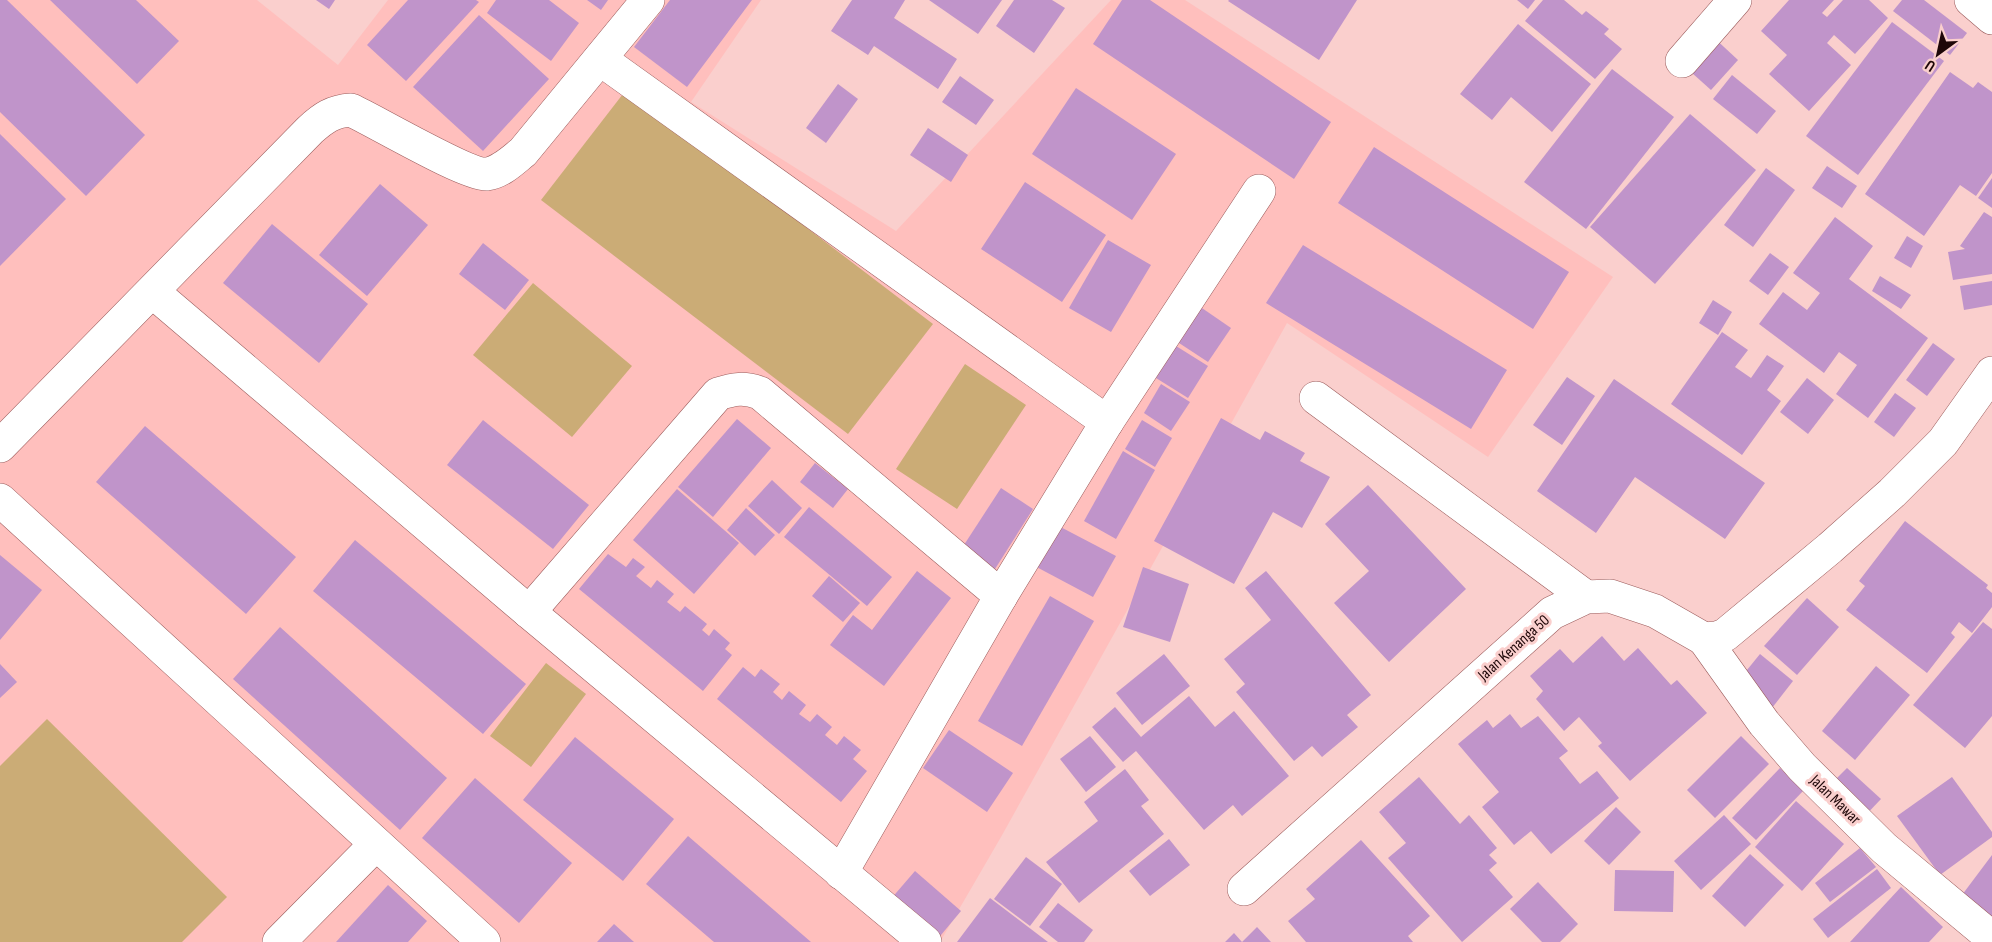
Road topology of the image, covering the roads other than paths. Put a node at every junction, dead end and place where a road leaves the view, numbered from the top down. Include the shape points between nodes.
1 (648, 0) edge
2 (1736, 0) edge
3 (1971, 0) edge
4 (1992, 18) edge
5 (600, 59) junction
6 (1682, 61) dead end
7 (1258, 191) dead end
8 (153, 292) junction
9 (1992, 374) edge
10 (1316, 398) dead end
11 (1107, 422) junction
12 (0, 446) edge
13 (0, 500) edge
14 (1001, 596) junction
15 (1586, 597) junction
16 (529, 612) junction
17 (1704, 639) junction
18 (376, 844) junction
19 (842, 873) junction
20 (1244, 890) dead end
21 (1992, 938) edge
22 (279, 942) edge
23 (484, 942) edge
24 (925, 942) edge

1 - 5 street
2 - 6 street
3 - 4 street
5 - 8 street via 523,152 502,169 485,174 464,168 351,110 326,116
5 - 11 street
7 - 11 street
8 - 12 street
8 - 16 street
9 - 17 street via 1943,442 1892,493 1725,635
10 - 15 street
11 - 14 street
13 - 18 street
14 - 16 street via 760,393 746,388 718,394
14 - 19 street
15 - 17 street, Jalan Kenanga 50 via 1610,596 1631,602
15 - 20 street, Jalan Kenanga 50 via 1552,613
16 - 19 street
17 - 21 street, Jalan Mawar via 1764,723 1802,767 1884,848
18 - 22 street
18 - 23 street
19 - 24 street

